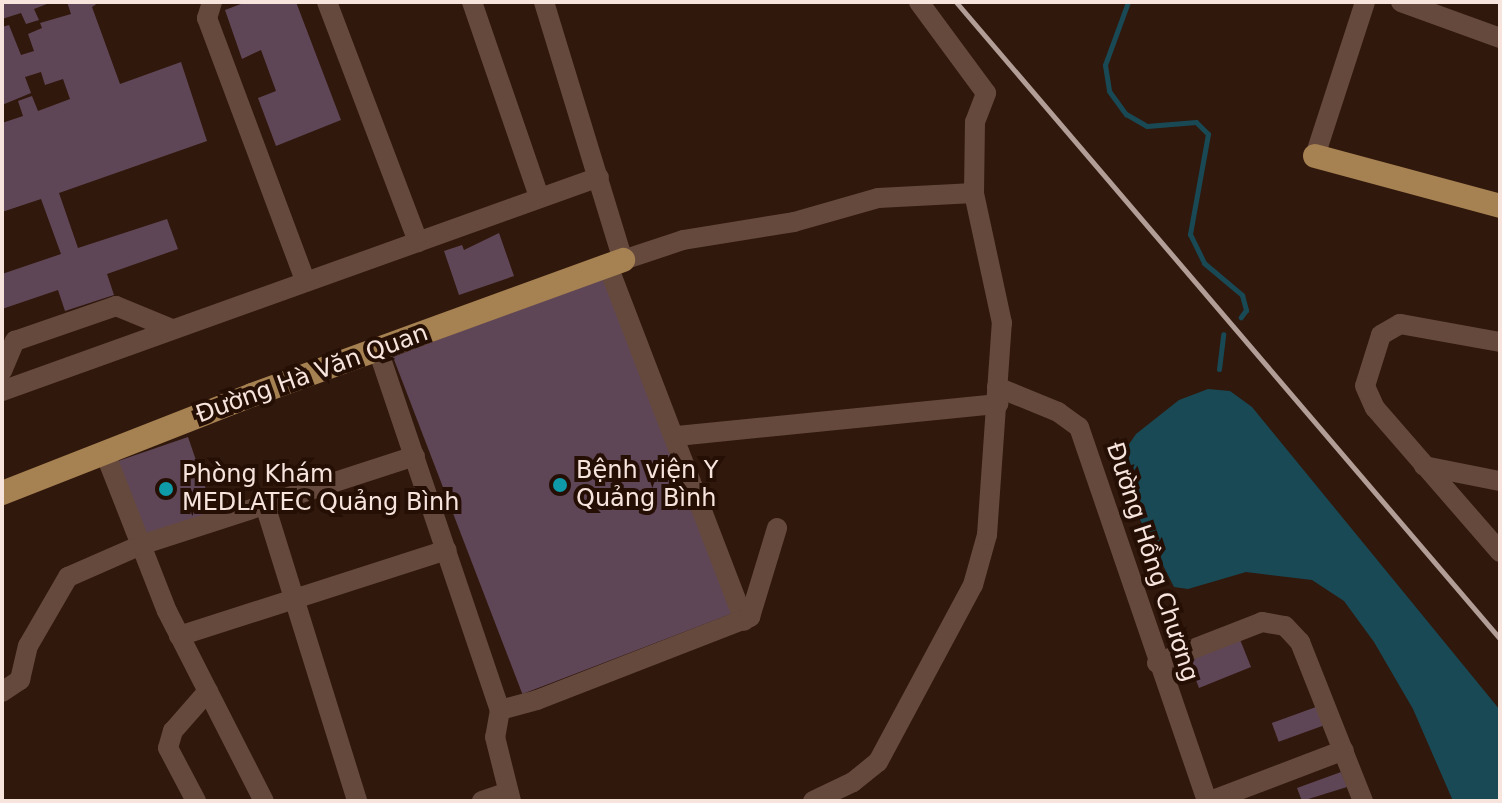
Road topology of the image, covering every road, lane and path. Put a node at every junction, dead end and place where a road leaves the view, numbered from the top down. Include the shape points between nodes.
1 (212, 2) edge
2 (327, 2) edge
3 (472, 2) edge
4 (544, 2) edge
5 (919, 2) edge
6 (1365, 2) edge
7 (1401, 2) edge
8 (1500, 38) edge
9 (1315, 156) joint
10 (599, 177) junction
11 (974, 193) junction
12 (539, 197) junction
13 (1500, 206) edge
14 (418, 242) junction
15 (616, 263) junction
16 (305, 280) junction
17 (172, 329) junction
18 (1500, 342) edge
19 (378, 350) junction
20 (2, 371) edge
21 (2, 391) edge
22 (998, 395) junction
23 (677, 436) junction
24 (105, 453) junction
25 (415, 456) junction
26 (1424, 466) junction
27 (1500, 481) edge
28 (2, 493) edge
29 (265, 505) junction
30 (777, 528) dead end
31 (141, 545) junction
32 (447, 550) junction
33 (1500, 552) edge
34 (295, 599) junction
35 (744, 621) junction
36 (179, 636) junction
37 (1157, 663) junction
38 (208, 691) junction
39 (2, 692) edge
40 (500, 710) junction
41 (1344, 750) junction
42 (509, 797) edge
43 (196, 801) edge
44 (264, 801) edge
45 (357, 801) edge
46 (482, 801) edge
47 (813, 801) edge
48 (1208, 801) edge
49 (1363, 801) edge

1 - 16 street via 207,18
2 - 14 street
3 - 12 street
4 - 10 street
5 - 11 street via 986,93 975,122
6 - 9 street
7 - 8 street
9 - 13 main road
10 - 12 street
10 - 15 street
11 - 15 street via 878,198 794,222 683,240
11 - 22 street via 1002,323
12 - 14 street
14 - 16 street
15 - 19 main road, Đường Hà Văn Quan
15 - 23 street
16 - 17 street
17 - 20 street via 116,306 15,341
17 - 21 street
18 - 26 street via 1400,324 1381,335 1365,386 1375,408
19 - 24 main road, Đường Hà Văn Quan
19 - 25 street
22 - 23 street
22 - 37 street, Đường Hồng Chương via 1058,412 1079,427
22 - 47 street via 987,535 973,585 878,762 853,782
23 - 35 street
24 - 28 main road, Đường Hà Văn Quan
24 - 31 street
25 - 29 street
25 - 32 street
26 - 27 street
26 - 33 street
29 - 31 street
29 - 34 street
30 - 35 street via 753,611
31 - 36 street
31 - 39 street via 68,577 28,646 20,680
32 - 34 street
32 - 40 street
34 - 36 street
34 - 45 street
35 - 40 street
36 - 38 street
37 - 41 street via 1262,622 1285,626 1300,642
37 - 48 street, Đường Hồng Chương
38 - 43 street via 173,731 168,748
38 - 44 street
40 - 42 street via 495,737
41 - 48 street
41 - 49 street
42 - 46 street

